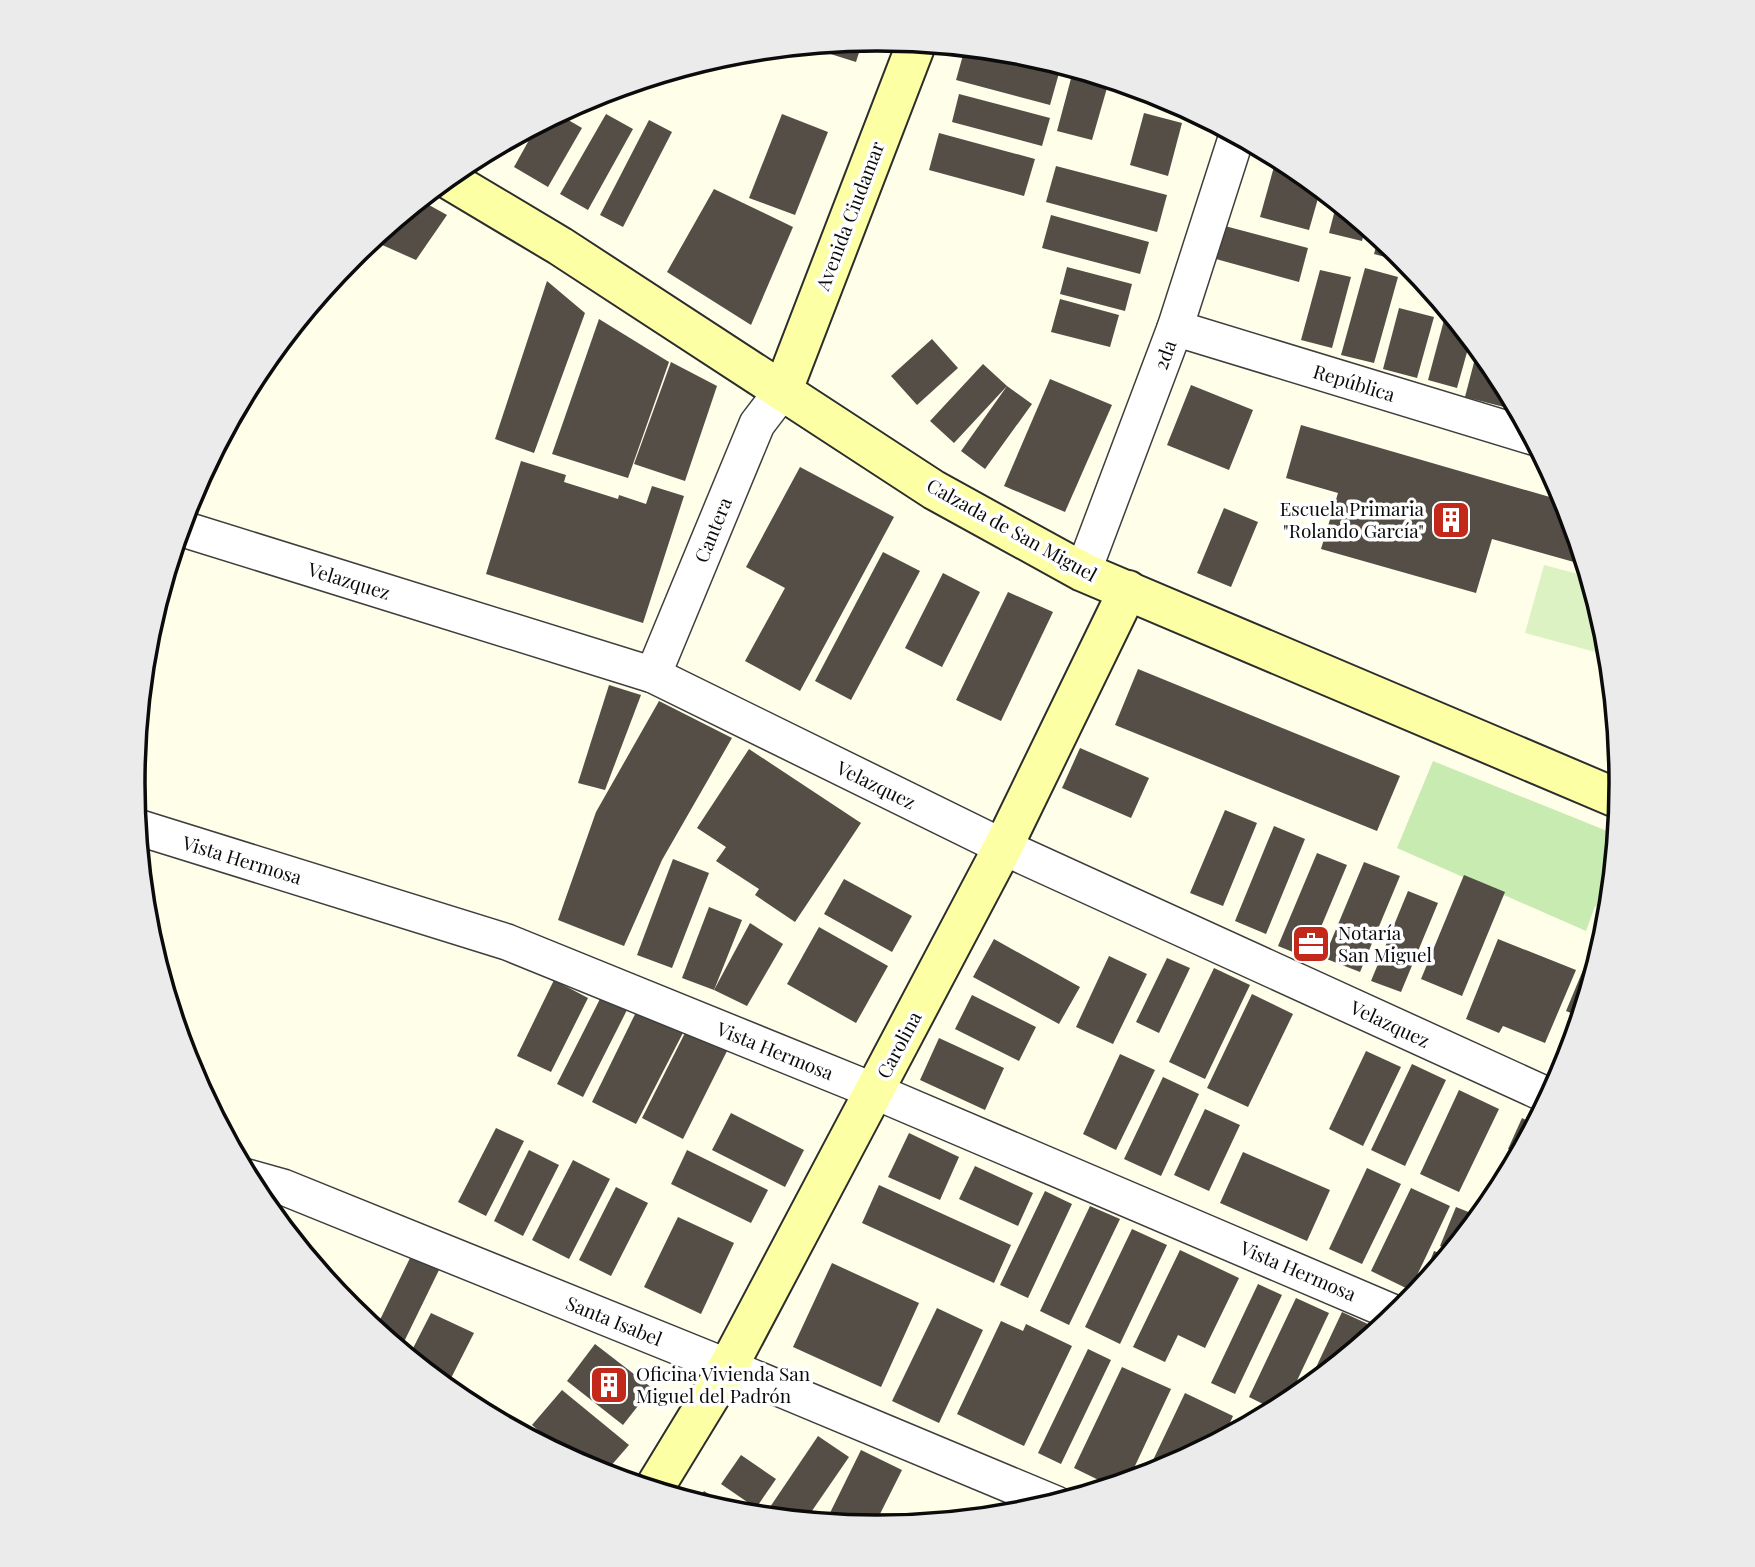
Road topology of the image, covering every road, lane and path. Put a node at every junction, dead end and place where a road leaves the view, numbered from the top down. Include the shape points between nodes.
1 (913, 52) edge
2 (1234, 144) edge
3 (456, 184) edge
4 (1175, 328) junction
5 (783, 390) junction
6 (1521, 433) edge
7 (190, 531) edge
8 (1083, 572) junction
9 (1128, 590) junction
10 (653, 675) junction
11 (1610, 795) edge
12 (146, 830) edge
13 (1003, 848) junction
14 (874, 1091) junction
15 (1541, 1093) edge
16 (262, 1181) edge
17 (1387, 1310) edge
18 (728, 1367) junction
19 (658, 1482) edge
20 (1040, 1497) edge

1 - 5 main road, Avenida Ciudamar
2 - 4 street, 2da
3 - 5 main road, Calzada de San Miguel
4 - 6 street, República
4 - 8 street, 2da
5 - 8 main road, Calzada de San Miguel via 934,490
5 - 10 street, Cantera via 757,424
7 - 10 street, Velazquez
8 - 9 main road, Calzada de San Miguel
9 - 11 main road, Calzada de San Miguel
9 - 13 main road, Carolina
10 - 13 street, Velazquez
12 - 14 street, Vista Hermosa via 507,942
13 - 14 main road, Carolina
13 - 15 street, Velazquez
14 - 17 street, Vista Hermosa
14 - 18 main road, Carolina
16 - 18 street, Santa Isabel
18 - 19 main road, Carolina
18 - 20 street, Santa Isabel

